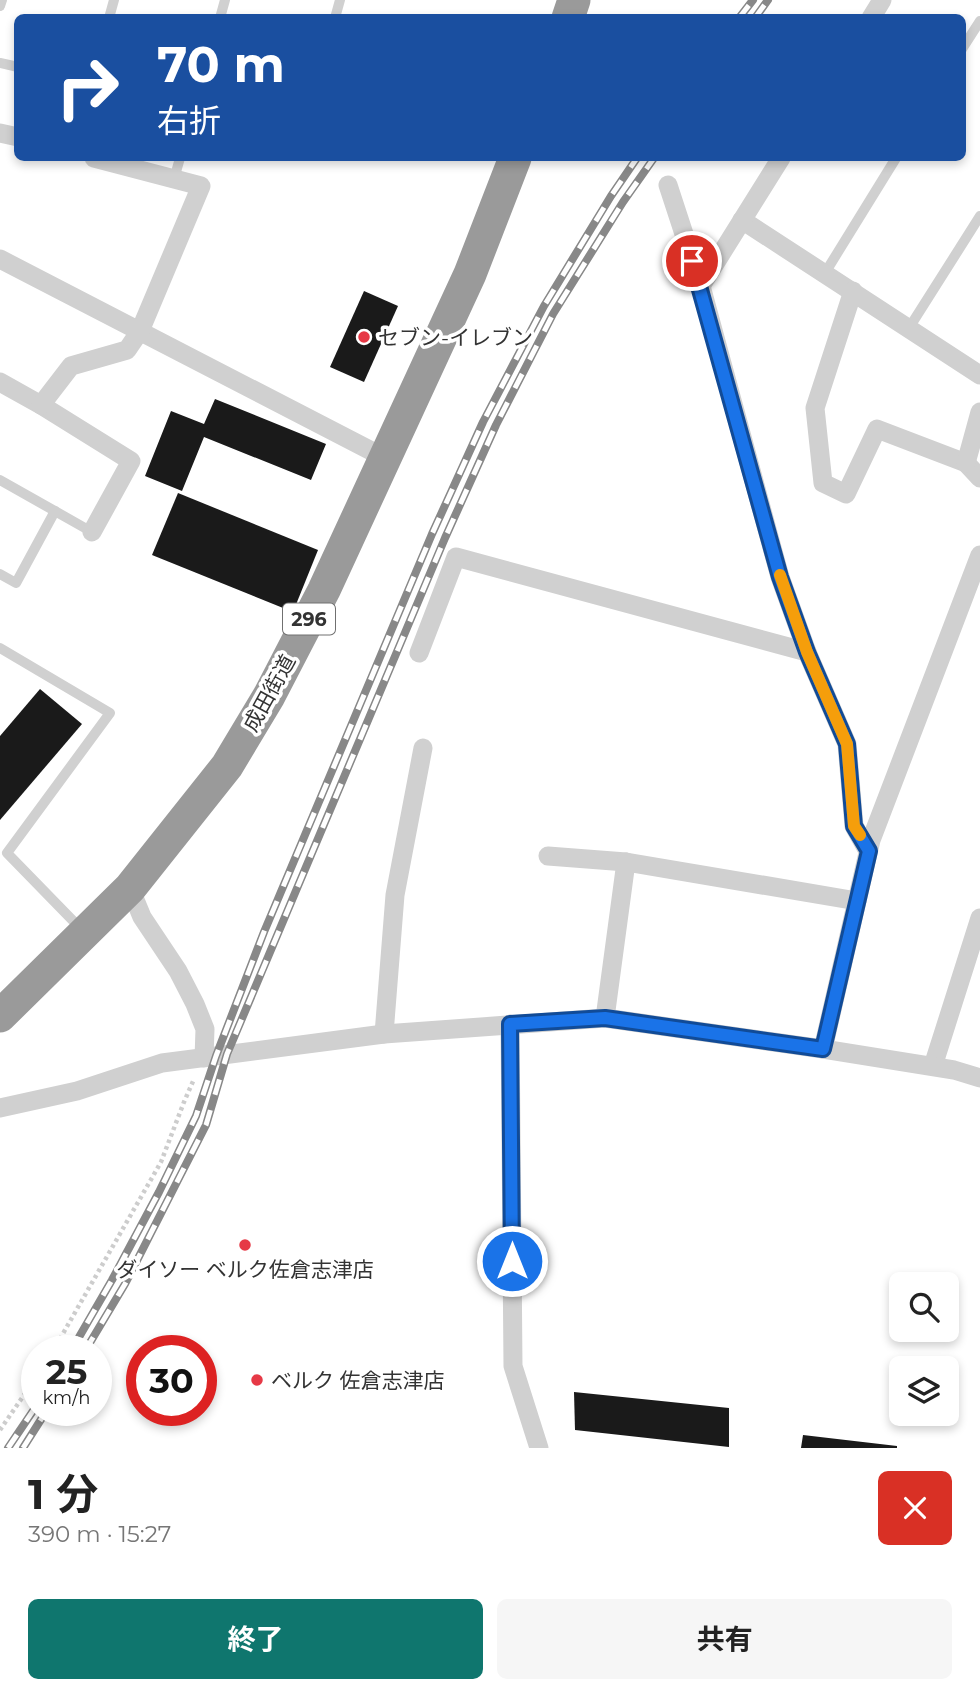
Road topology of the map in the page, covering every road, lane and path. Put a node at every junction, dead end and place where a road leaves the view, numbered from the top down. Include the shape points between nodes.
1 (2, 0) edge
2 (0, 6) edge
3 (980, 21) edge
4 (966, 43) edge
5 (105, 161) edge
6 (179, 161) edge
7 (514, 161) edge
8 (779, 161) edge
9 (894, 161) edge
10 (174, 179) junction
11 (668, 185) dead end
12 (980, 216) edge
13 (742, 220) junction
14 (0, 259) edge
15 (825, 273) junction
16 (701, 286) junction
17 (853, 291) junction
18 (909, 328) junction
19 (140, 331) junction
20 (980, 375) edge
21 (0, 382) edge
22 (41, 405) junction
23 (980, 412) edge
24 (386, 458) junction
25 (966, 463) junction
26 (980, 478) edge
27 (0, 480) edge
28 (55, 511) junction
29 (92, 532) joint
30 (980, 555) edge
31 (0, 574) edge
32 (0, 648) edge
33 (807, 652) junction
34 (419, 653) dead end
35 (423, 748) dead end
36 (869, 851) junction
37 (548, 856) dead end
38 (626, 862) junction
39 (130, 888) junction
40 (857, 901) junction
41 (980, 918) edge
42 (85, 933) junction
43 (0, 1016) edge
44 (605, 1018) junction
45 (510, 1024) junction
46 (384, 1034) junction
47 (823, 1049) junction
48 (204, 1058) junction
49 (933, 1066) junction
50 (980, 1078) edge
51 (0, 1108) edge
52 (63, 1335) edge
53 (21, 1399) edge
54 (0, 1430) edge
55 (540, 1448) edge

1 - 2 lane
3 - 4 lane
5 - 10 street
6 - 10 lane
7 - 24 highway, 成田街道 / 296 via 470,274
8 - 13 street
9 - 15 lane
10 - 19 street via 201,186
11 - 16 street
12 - 18 lane
13 - 15 street
13 - 16 street
14 - 19 street
15 - 17 street
16 - 33 street via 780,577
17 - 18 street
17 - 25 street via 815,408 823,483 846,494 877,429
18 - 20 street
19 - 22 street via 127,350 71,366
19 - 24 street
21 - 22 street
22 - 29 street via 131,461
23 - 25 street
24 - 39 highway, 成田街道 / 296 via 269,696 227,766
25 - 26 street
27 - 28 lane
28 - 29 lane
28 - 31 lane via 16,583
30 - 36 street
32 - 42 lane via 110,713 7,853
33 - 34 street via 456,557
33 - 36 street via 847,744 854,826
35 - 46 street via 395,895
36 - 40 street
37 - 38 street
38 - 40 street
38 - 44 street
39 - 42 highway, 成田街道 / 296
39 - 48 street via 142,917 195,1004 205,1028
40 - 47 street
41 - 49 street
42 - 43 highway, 成田街道 / 296
44 - 45 street
44 - 47 street
45 - 46 street
45 - 55 street via 513,1366
46 - 48 street
47 - 49 street
48 - 51 street via 162,1063 77,1091
48 - 52 path via 161,1162
49 - 50 street
53 - 54 path

